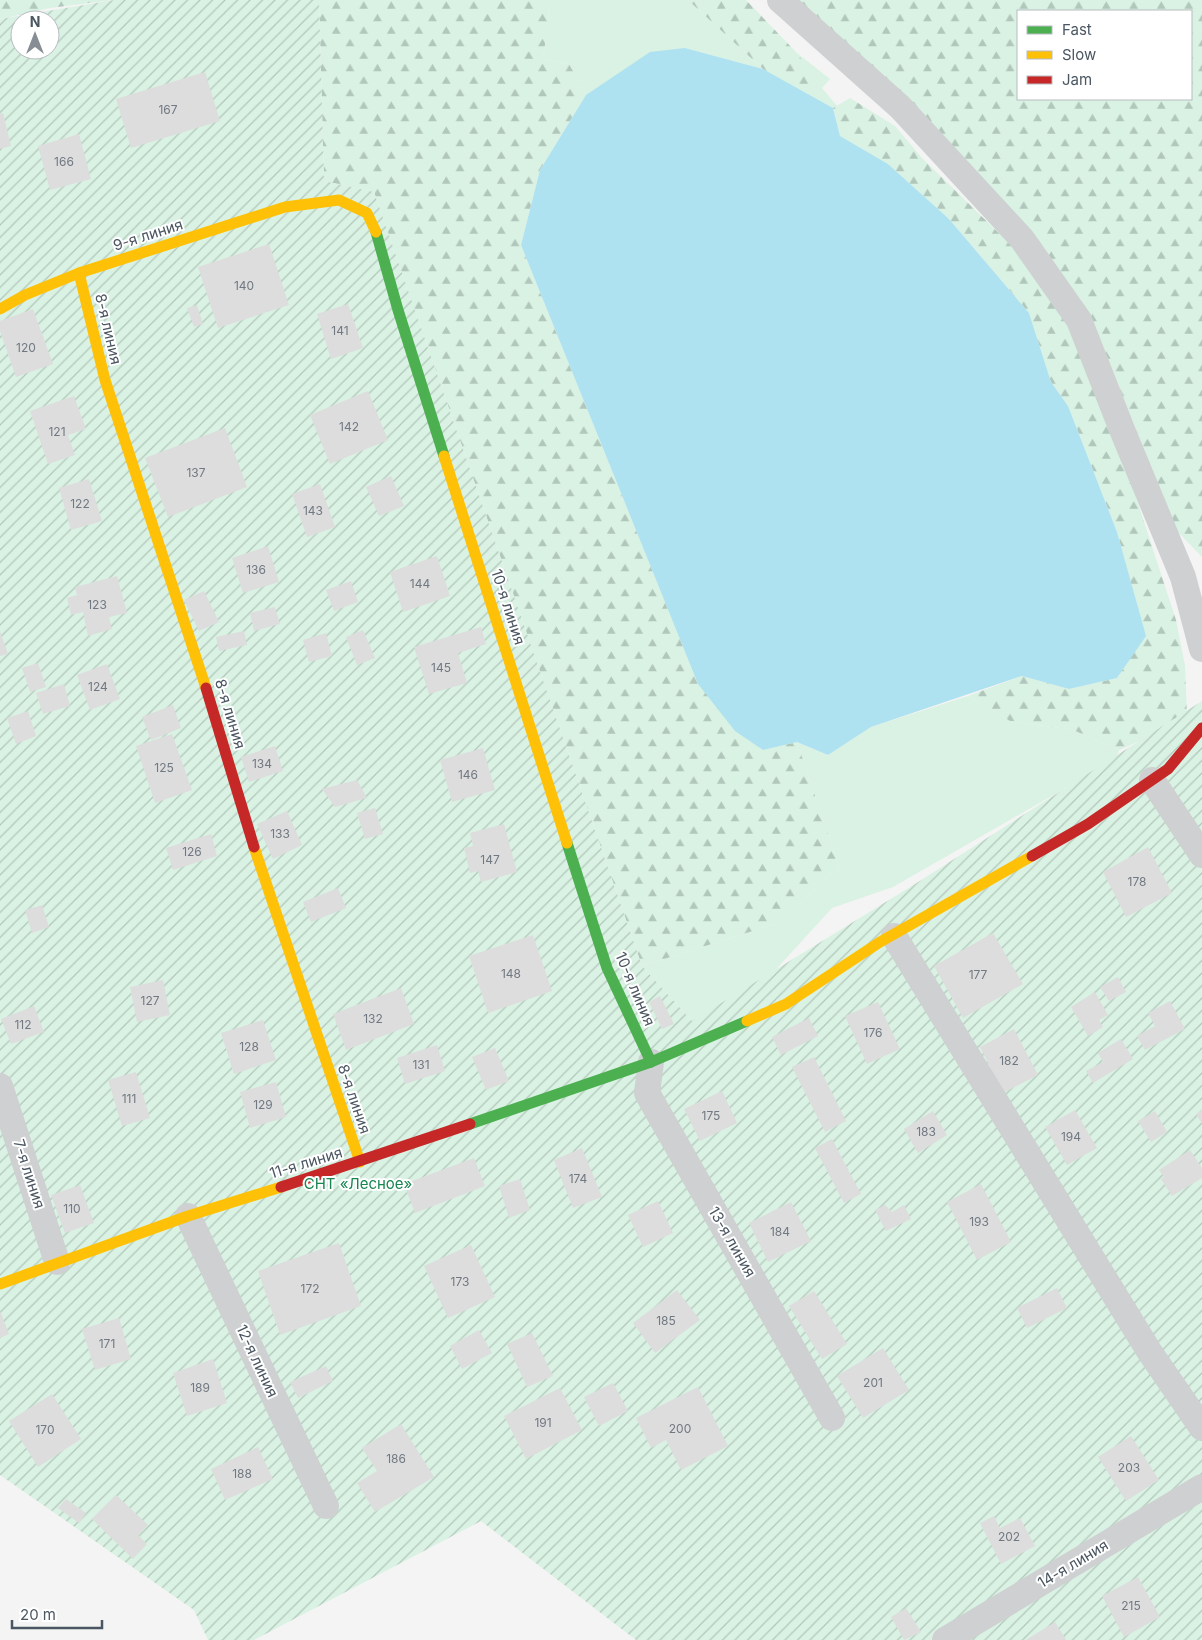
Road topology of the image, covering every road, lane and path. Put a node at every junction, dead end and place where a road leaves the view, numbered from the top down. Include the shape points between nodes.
1 (780, 0) edge
2 (310, 203) joint
3 (79, 273) junction
4 (0, 309) edge
5 (1202, 649) edge
6 (1202, 728) edge
7 (1152, 780) junction
8 (1202, 855) edge
9 (894, 936) junction
10 (650, 1062) junction
11 (0, 1086) edge
12 (360, 1162) junction
13 (188, 1216) junction
14 (57, 1262) junction
15 (0, 1284) edge
16 (832, 1418) dead end
17 (1202, 1428) edge
18 (1202, 1487) edge
19 (326, 1506) dead end
20 (945, 1640) edge

1 - 5 street via 900,107 1022,239 1080,320 1183,577
2 - 3 street, 9-я линия via 285,207
2 - 10 street, 10-я линия via 339,200 367,213 377,233 398,310 607,968
3 - 4 street, 9-я линия
3 - 12 street, 8-я линия via 104,380 223,741 264,882
6 - 7 street, 11-я линия via 1168,769
7 - 8 street
7 - 9 street, 11-я линия via 1088,824
9 - 10 street, 11-я линия via 786,1004
9 - 17 street via 1148,1351
10 - 12 street, 11-я линия
10 - 16 street, 13-я линия via 647,1092
11 - 14 street, 7-я линия
12 - 13 street, 11-я линия
13 - 14 street, 11-я линия
13 - 19 street, 12-я линия
14 - 15 street, 11-я линия
18 - 20 street, 14-я линия

